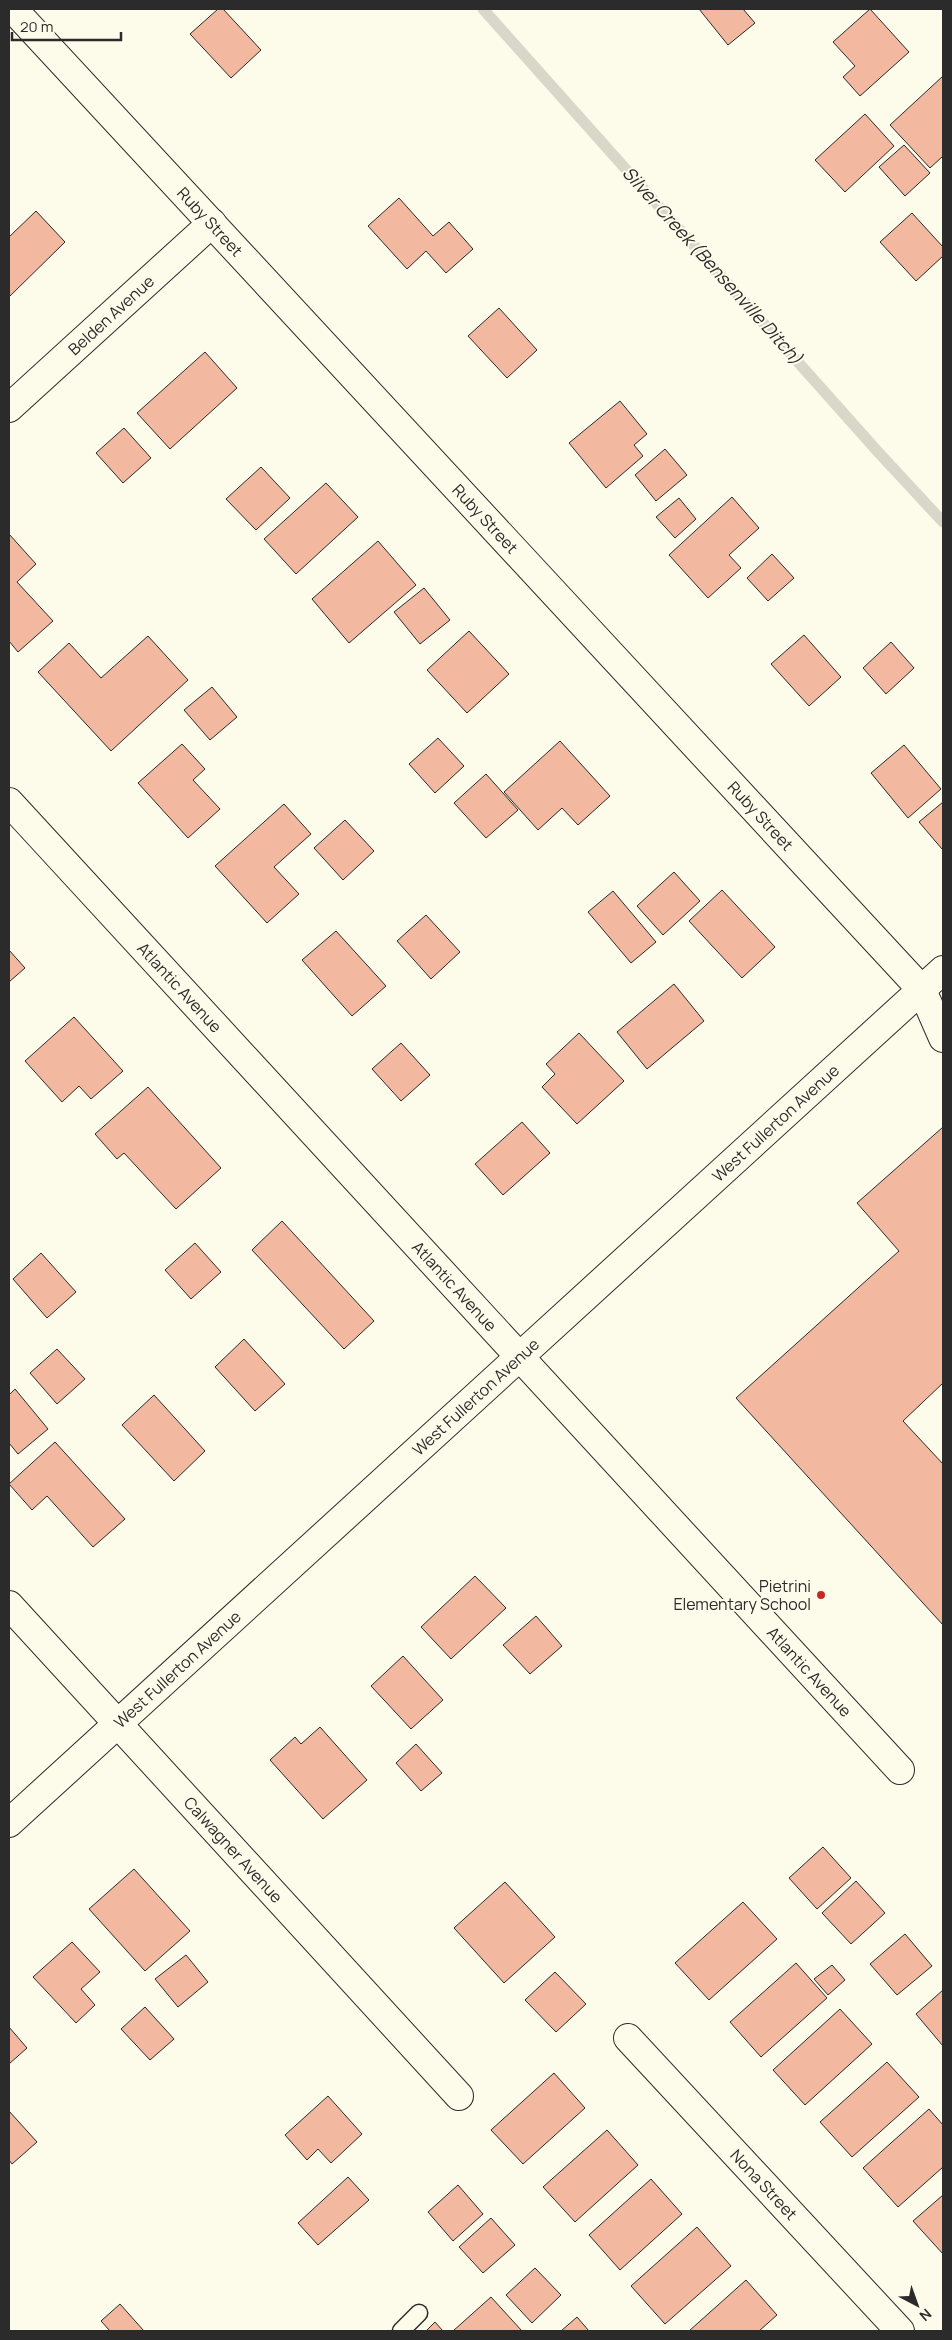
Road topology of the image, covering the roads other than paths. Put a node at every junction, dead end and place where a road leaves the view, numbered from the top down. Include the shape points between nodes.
1 (13, 9) edge
2 (212, 223) junction
3 (9, 408) edge
4 (9, 802) edge
5 (943, 970) edge
6 (922, 990) junction
7 (943, 1038) edge
8 (518, 1357) junction
9 (9, 1605) edge
10 (118, 1724) junction
11 (900, 1770) dead end
12 (9, 1822) edge
13 (628, 2038) dead end
14 (458, 2096) dead end
15 (419, 2313) dead end
16 (401, 2331) edge
17 (900, 2331) edge

1 - 2 street, Ruby Street
2 - 3 street, Belden Avenue
2 - 6 street, Ruby Street
4 - 8 street, Atlantic Avenue
5 - 6 street, West Fullerton Avenue
6 - 7 street, Ruby Street
6 - 8 street, West Fullerton Avenue
8 - 10 street, West Fullerton Avenue
8 - 11 street, Atlantic Avenue
9 - 10 street, Calwagner Avenue
10 - 12 street, West Fullerton Avenue
10 - 14 street, Calwagner Avenue
13 - 17 street, Nona Street
15 - 16 lane

